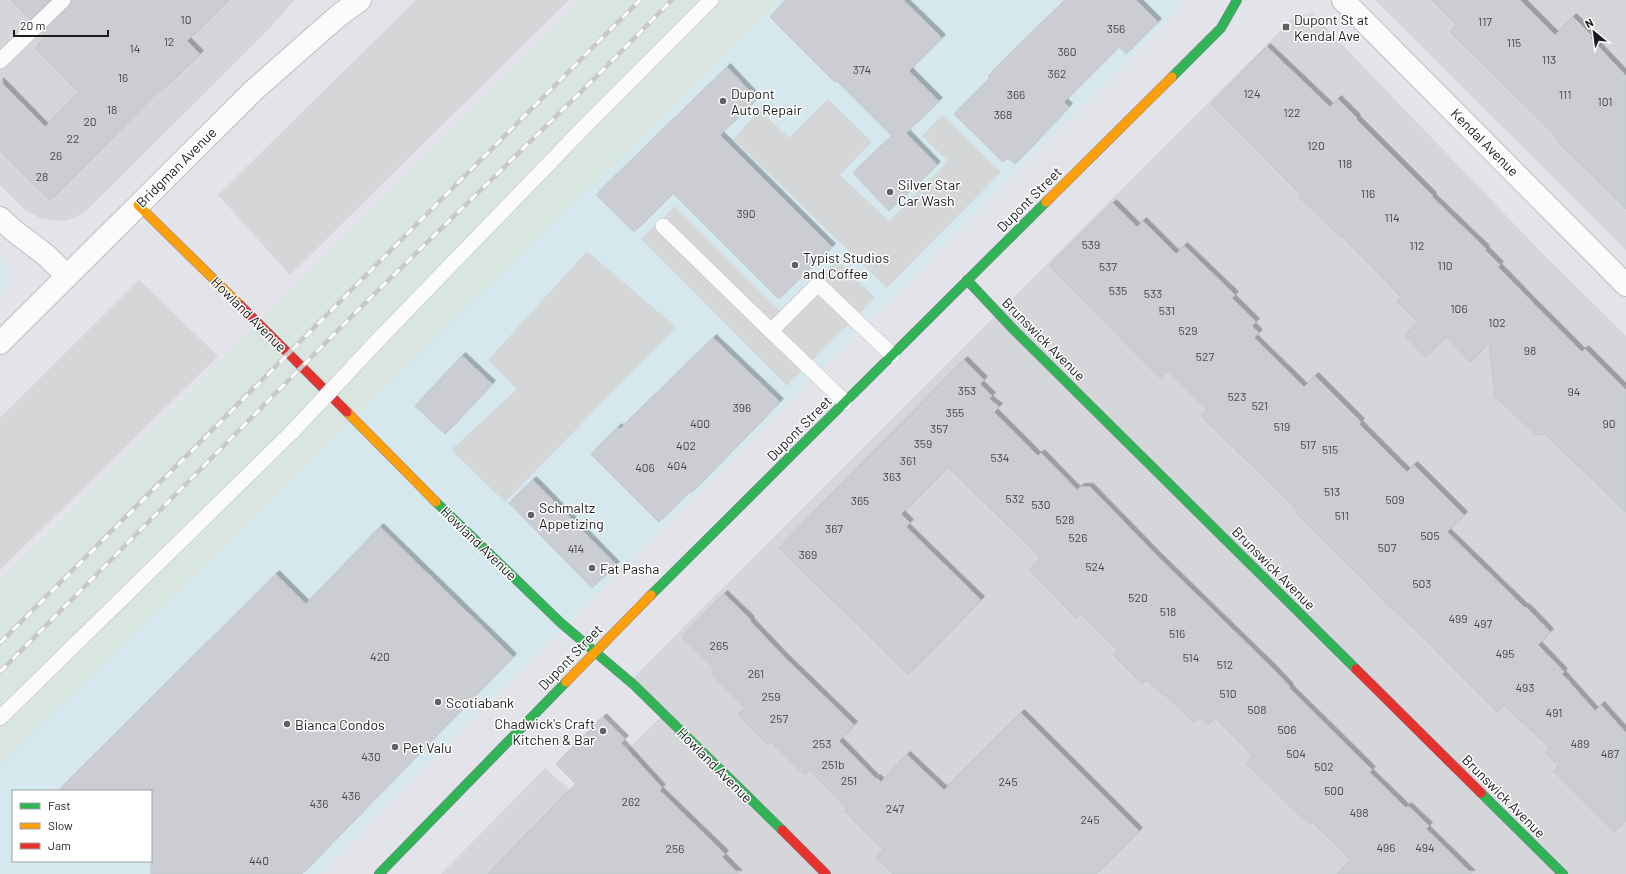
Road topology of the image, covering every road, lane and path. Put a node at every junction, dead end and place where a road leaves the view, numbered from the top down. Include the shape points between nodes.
1 (63, 0) edge
2 (360, 0) edge
3 (711, 0) edge
4 (1237, 0) edge
5 (1343, 0) edge
6 (0, 61) edge
7 (138, 205) junction
8 (0, 218) edge
9 (663, 226) dead end
10 (67, 276) junction
11 (967, 280) junction
12 (1626, 285) edge
13 (771, 331) junction
14 (0, 343) edge
15 (892, 355) junction
16 (845, 402) junction
17 (595, 651) junction
18 (0, 718) edge
19 (379, 874) edge
20 (826, 874) edge
21 (1562, 874) edge

1 - 6 lane
2 - 7 street, Bridgman Avenue via 338,16 253,91
3 - 18 lane, bridge via 585,126 292,432
4 - 11 street, Dupont Street via 1221,28
5 - 12 street, Kendal Avenue
7 - 10 street, Bridgman Avenue
7 - 17 street, Howland Avenue via 426,492 561,623
8 - 10 street via 47,256
9 - 13 lane
10 - 14 street, Bridgman Avenue
11 - 15 street, Dupont Street
11 - 21 street, Brunswick Avenue via 1015,331
13 - 15 lane via 818,284
13 - 16 lane
15 - 16 street, Dupont Street
16 - 17 street, Dupont Street
17 - 19 street, Dupont Street
17 - 20 street, Howland Avenue via 634,685

